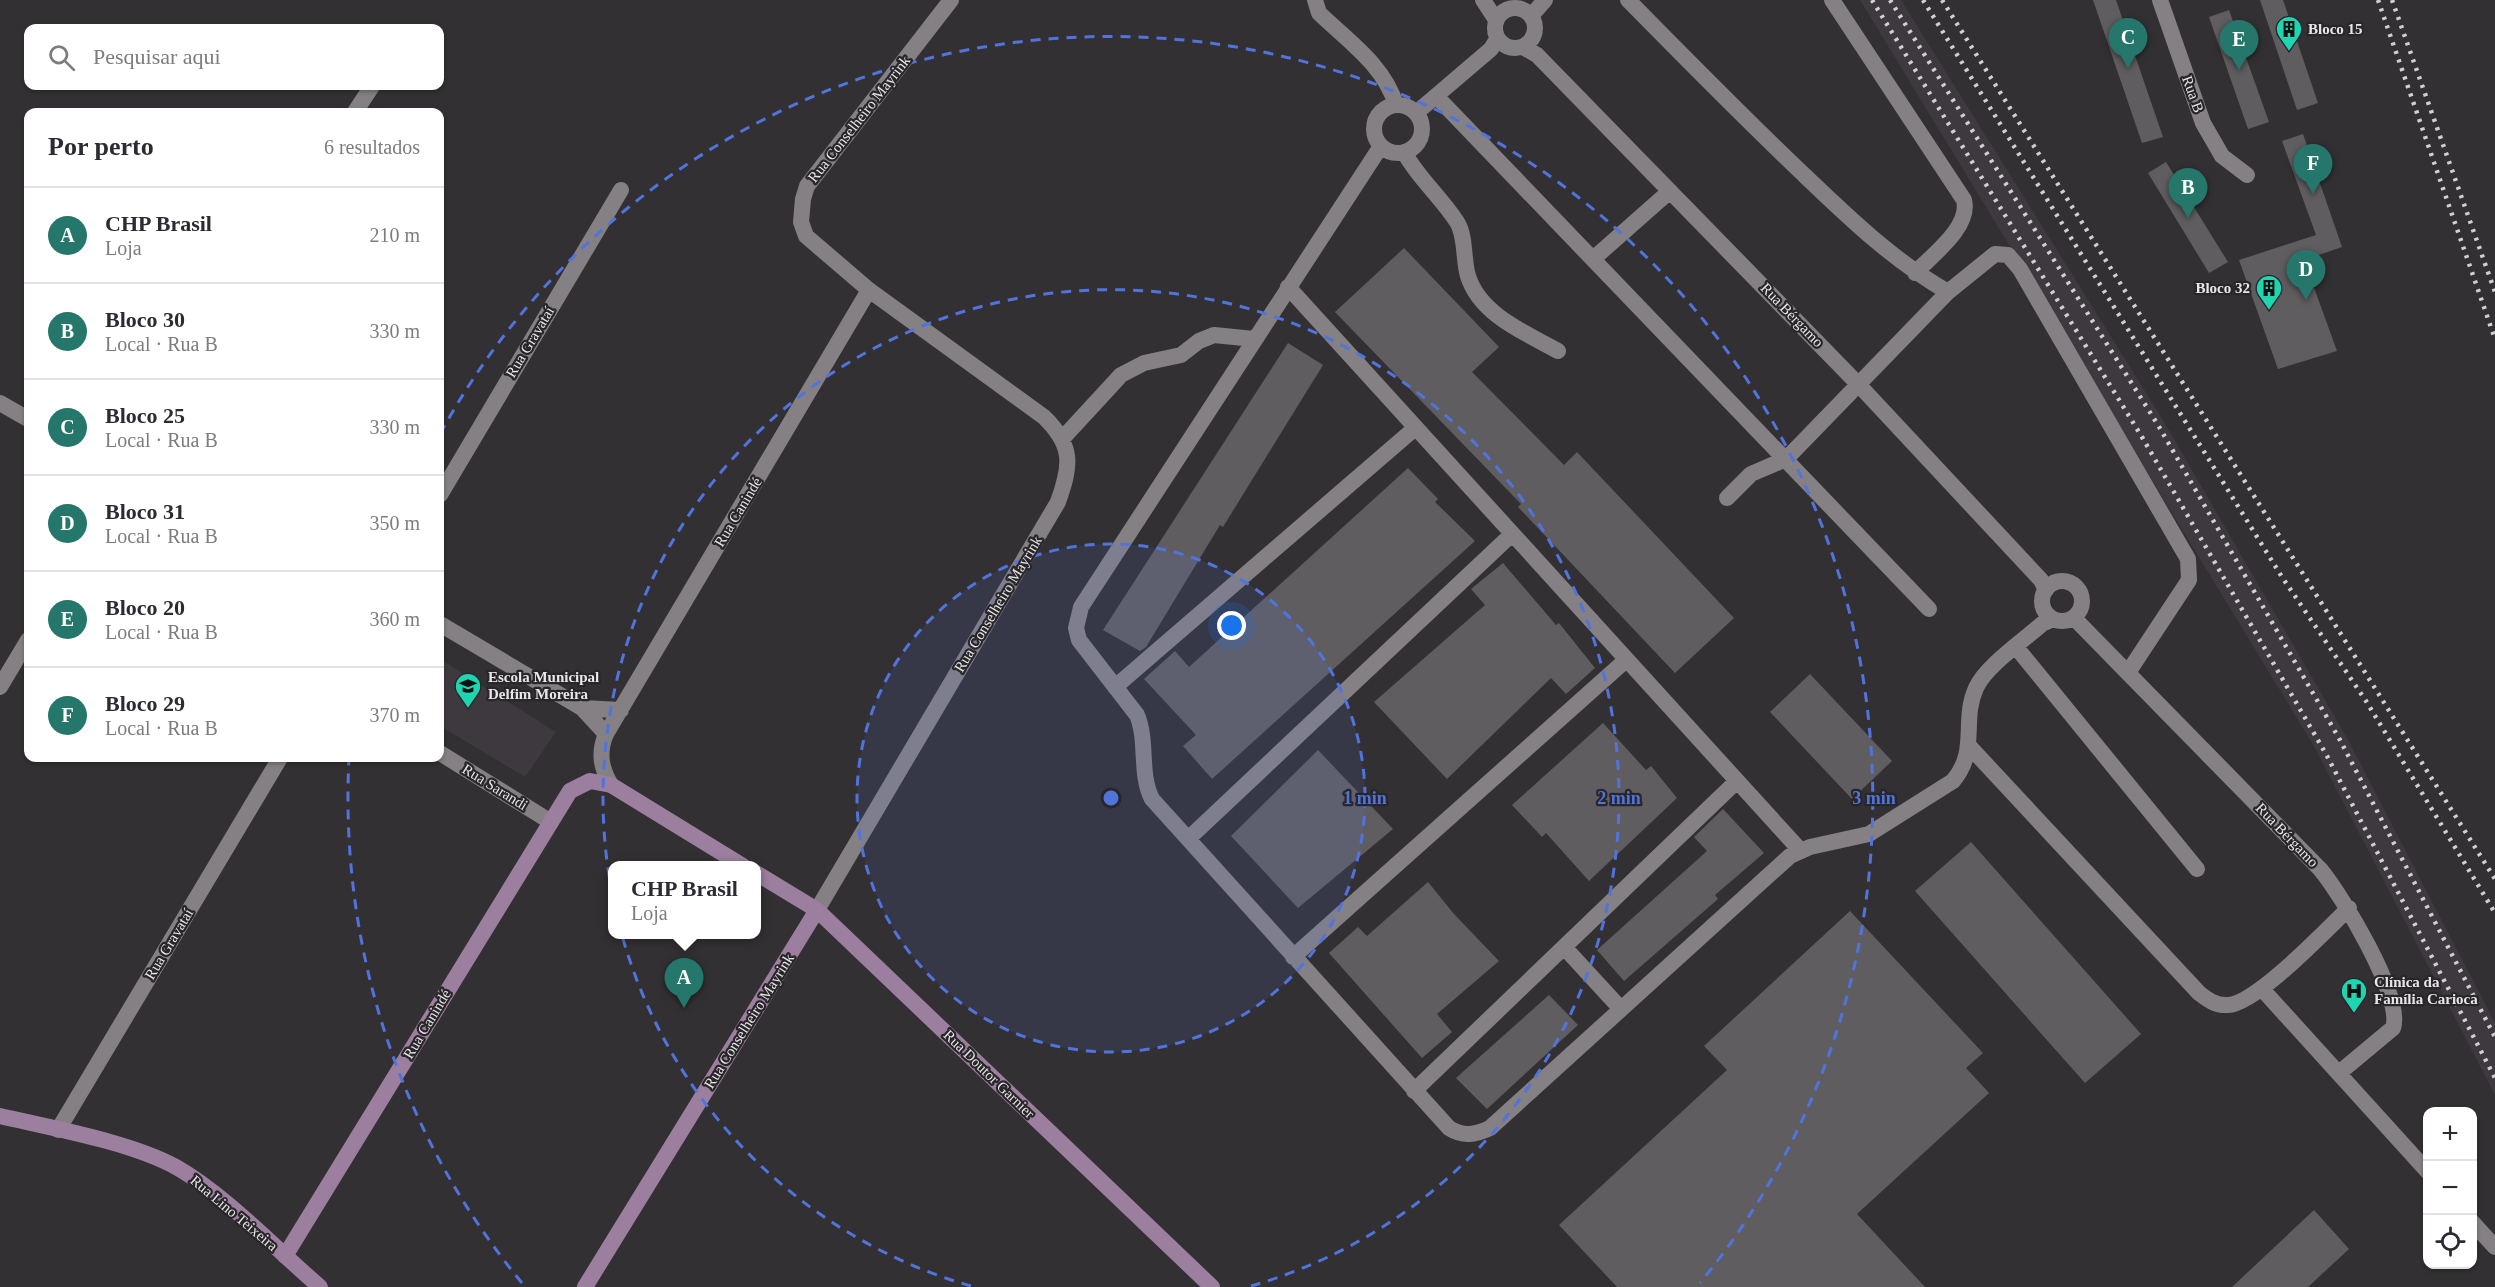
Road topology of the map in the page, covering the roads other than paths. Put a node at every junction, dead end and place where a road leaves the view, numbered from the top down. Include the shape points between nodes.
1 (951, 0) edge
2 (1315, 0) edge
3 (1483, 0) edge
4 (1628, 0) edge
5 (1832, 0) edge
6 (2160, 0) edge
7 (1535, 8) edge
8 (1498, 17) junction
9 (1497, 44) junction
10 (1530, 48) junction
11 (369, 90) edge
12 (1436, 96) junction
13 (1396, 105) junction
14 (358, 108) edge
15 (1416, 113) junction
16 (1381, 146) junction
17 (1404, 152) junction
18 (2247, 176) dead end
19 (621, 189) dead end
20 (1670, 191) junction
21 (1593, 259) junction
22 (1915, 273) junction
23 (1288, 287) junction
24 (869, 290) junction
25 (1948, 292) junction
26 (1254, 339) junction
27 (1558, 351) dead end
28 (1858, 384) junction
29 (0, 403) edge
30 (24, 417) edge
31 (1414, 429) junction
32 (1062, 439) junction
33 (1786, 459) junction
34 (444, 488) edge
35 (1727, 498) dead end
36 (1511, 535) junction
37 (2046, 585) junction
38 (1929, 609) dead end
39 (2078, 618) junction
40 (2047, 619) junction
41 (444, 626) edge
42 (24, 647) edge
43 (2016, 647) junction
44 (1626, 660) junction
45 (2129, 671) junction
46 (0, 687) edge
47 (1115, 687) junction
48 (582, 708) junction
49 (621, 710) junction
50 (606, 734) junction
51 (1969, 746) junction
52 (444, 755) edge
53 (278, 762) edge
54 (1737, 781) junction
55 (611, 785) junction
56 (551, 822) junction
57 (1188, 839) junction
58 (1800, 850) junction
59 (735, 861) edge
60 (2197, 869) dead end
61 (761, 876) edge
62 (2349, 908) junction
63 (817, 910) junction
64 (1564, 947) junction
65 (1293, 957) junction
66 (2262, 989) junction
67 (1621, 1009) junction
68 (2338, 1073) junction
69 (1414, 1091) junction
70 (0, 1116) edge
71 (58, 1130) junction
72 (2423, 1168) edge
73 (2477, 1227) edge
74 (2495, 1247) edge
75 (285, 1256) junction
76 (320, 1287) edge
77 (585, 1287) edge
78 (1212, 1287) edge

1 - 24 street, Rua Conselheiro Mayrink via 807,186 803,199 801,222 806,236
2 - 13 street via 1319,13 1380,71
3 - 8 street
4 - 22 street via 1852,221
5 - 22 street via 1964,200 1966,213 1959,226
6 - 18 street, Rua B via 2203,123 2222,156
7 - 8 street via 1514,8
7 - 10 street
8 - 9 street via 1494,27
9 - 10 street
9 - 12 street
10 - 20 street, Rua Bérgamo
11 - 14 street
12 - 15 street
12 - 21 street
13 - 15 street
13 - 16 street via 1378,116 1374,126
15 - 17 street via 1422,124 1421,136 1415,146
16 - 17 street via 1392,152
16 - 23 street
17 - 27 street via 1413,170 1459,224 1468,277 1480,297 1500,318
19 - 34 street, Rua Gravataí
20 - 21 street
20 - 28 street, Rua Bérgamo
21 - 33 street
22 - 25 street
23 - 26 street
23 - 31 street
24 - 32 street, Rua Conselheiro Mayrink via 1044,417
24 - 49 street, Rua Canindé
25 - 28 street
25 - 45 street via 1995,254 2008,255 2014,261 2184,550 2189,580
26 - 32 street via 1214,335 1181,355 1144,363 1121,375
26 - 47 street via 1081,607 1076,628 1079,640
28 - 33 street
28 - 37 street, Rua Bérgamo
29 - 30 street
31 - 36 street
31 - 47 street
32 - 63 street, Rua Conselheiro Mayrink via 1067,450 1068,474 1058,502
33 - 35 street via 1751,474
33 - 38 street
36 - 44 street
36 - 57 street
37 - 39 street via 2064,581 2077,588 2083,605
37 - 40 street via 2042,600
39 - 40 street
39 - 45 street, Rua Bérgamo
40 - 43 street
41 - 48 street
42 - 46 street
43 - 51 street via 1988,672 1975,690
43 - 60 street
44 - 54 street
44 - 65 street
45 - 62 street, Rua Bérgamo via 2320,869
47 - 57 street via 1137,714 1142,727 1148,792
48 - 49 street
48 - 50 street
49 - 50 street, Rua Canindé
50 - 55 street via 600,758
51 - 58 street via 1965,764 1953,781 1881,828 1846,842
51 - 66 street via 2199,993 2216,1004 2229,1005
52 - 56 street, Rua Sarandi
53 - 71 street, Rua Gravataí
54 - 58 street
54 - 64 street
55 - 56 main road, Rua Canindé via 590,781 570,791
55 - 59 main road
56 - 75 main road, Rua Canindé
57 - 65 street
58 - 67 street
61 - 63 main road, Rua Doutor Garnier
62 - 66 street
62 - 68 street, Rua Bérgamo via 2391,998 2396,1020 2393,1028
63 - 77 main road, Rua Conselheiro Mayrink
63 - 78 main road, Rua Doutor Garnier
64 - 67 street
64 - 69 street
65 - 69 street
66 - 68 street
67 - 69 street via 1490,1128 1479,1133 1457,1133 1449,1128
68 - 72 street
70 - 71 main road, Rua Lino Teixeira
71 - 75 main road, Rua Lino Teixeira via 137,1151 175,1166
73 - 74 street
75 - 76 main road, Rua Lino Teixeira

